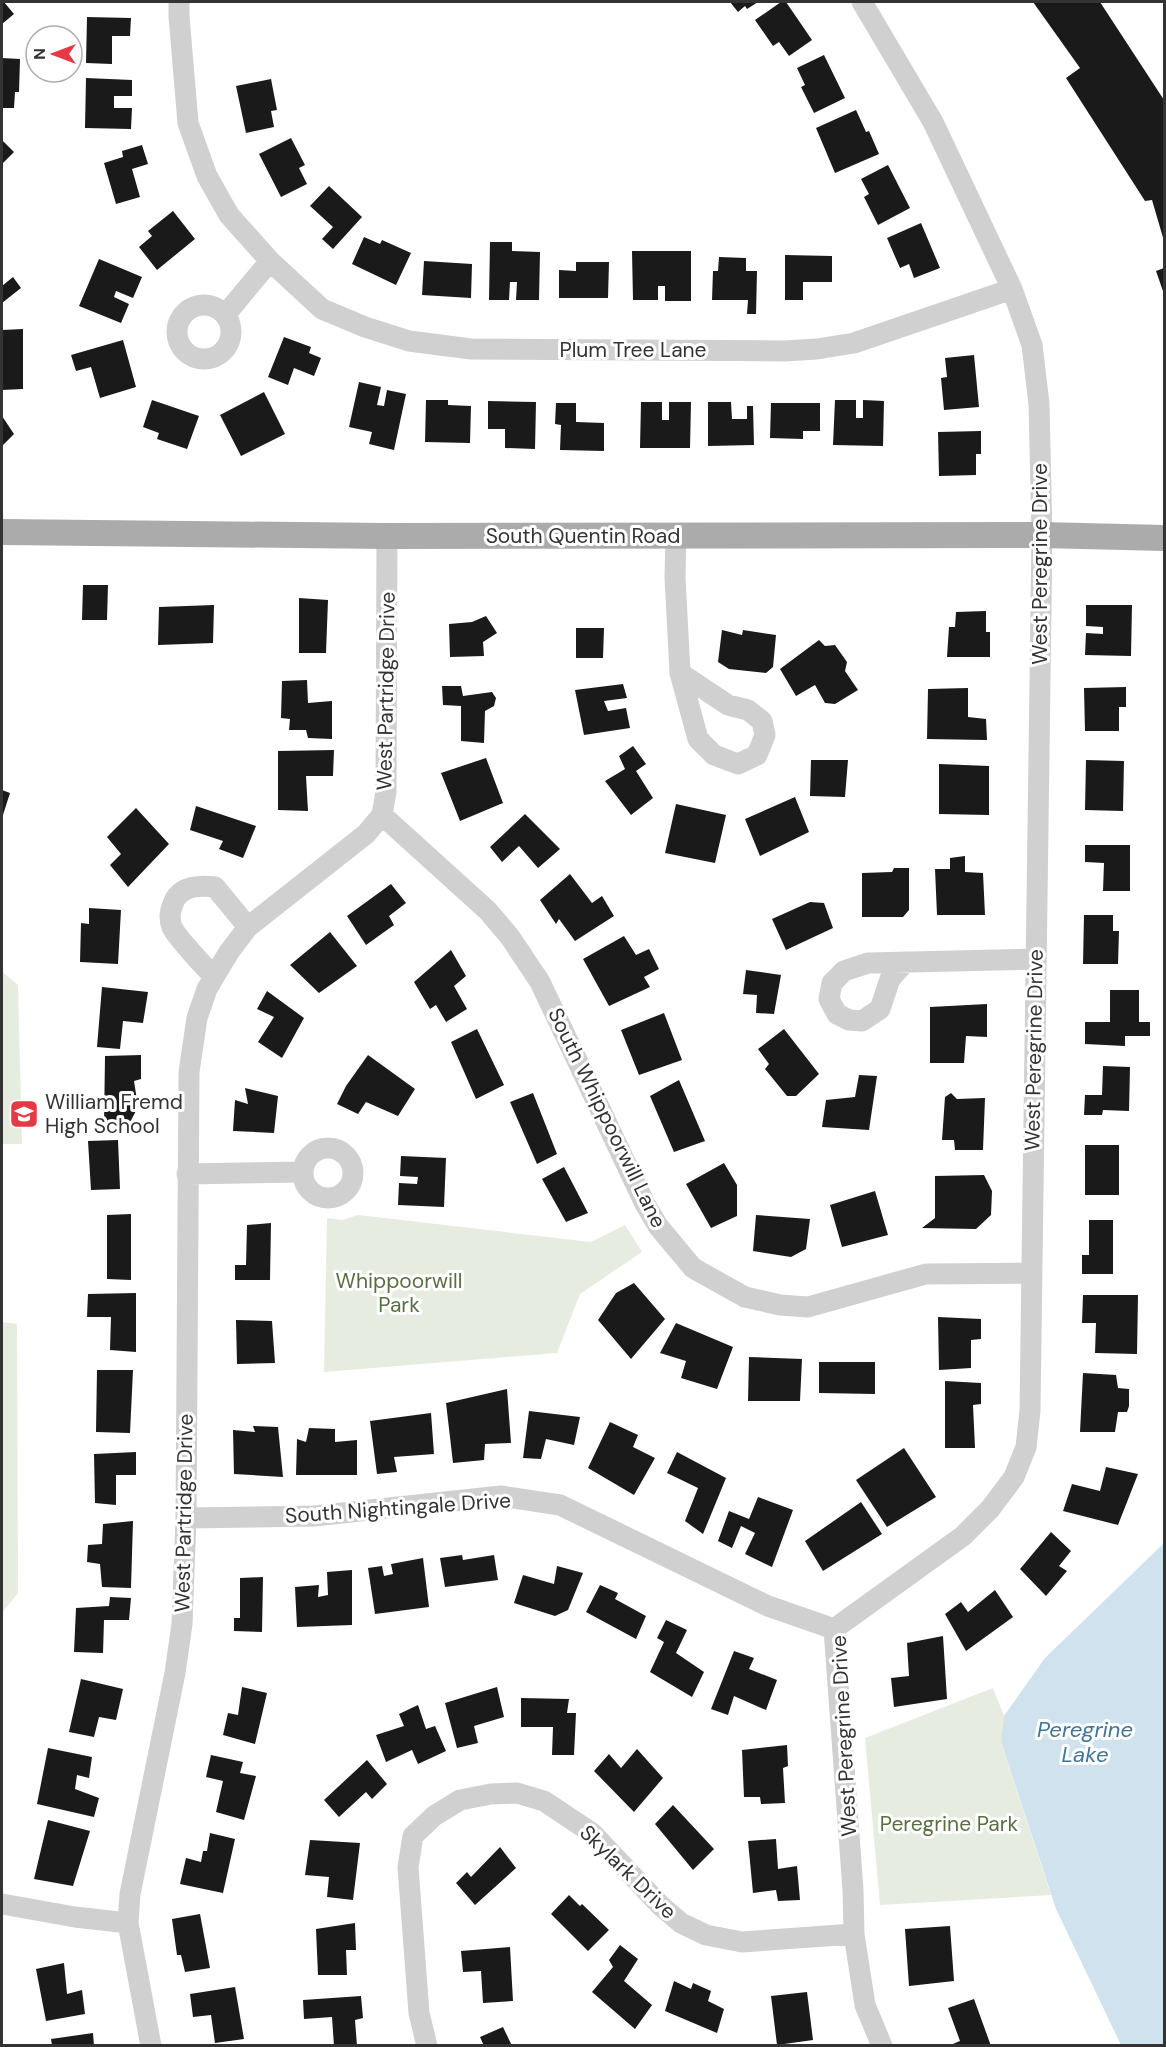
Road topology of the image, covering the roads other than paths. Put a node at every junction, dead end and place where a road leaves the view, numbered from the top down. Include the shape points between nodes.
1 (179, 2) edge
2 (862, 2) edge
3 (270, 261) junction
4 (1012, 289) junction
5 (225, 315) dead end
6 (2, 532) edge
7 (1042, 535) junction
8 (387, 536) junction
9 (675, 536) junction
10 (1164, 538) edge
11 (680, 673) junction
12 (382, 815) junction
13 (248, 927) junction
14 (1035, 959) junction
15 (905, 962) dead end
16 (214, 977) junction
17 (303, 1172) dead end
18 (187, 1174) junction
19 (1032, 1273) junction
20 (186, 1518) junction
21 (834, 1629) junction
22 (2, 1904) edge
23 (128, 1923) junction
24 (854, 1934) junction
25 (151, 2046) edge
26 (427, 2046) edge
27 (882, 2046) edge

1 - 3 street, Plum Tree Lane via 188,123 207,176 229,215
2 - 4 street, West Peregrine Drive via 933,122
3 - 4 street, Plum Tree Lane via 322,309 410,341 471,349 817,349 854,343
3 - 5 street
4 - 7 street, West Peregrine Drive via 1032,345 1039,404
6 - 8 main road, South Quentin Road
7 - 9 main road, South Quentin Road
7 - 10 main road, South Quentin Road
7 - 14 street, West Peregrine Drive
8 - 9 main road, South Quentin Road
8 - 12 street, West Partridge Drive via 386,792
9 - 11 street
11 - 11 street via 698,739 714,755 738,764 757,755 765,735 762,721 748,710 728,705
12 - 13 street, West Partridge Drive via 366,834
12 - 19 street, South Whippoorwill Lane via 488,911 510,937 540,982 645,1204 693,1268 745,1296 808,1307 926,1274
13 - 16 street, West Partridge Drive
13 - 16 street via 215,887 202,885 176,896 170,912 172,927
14 - 15 street
14 - 19 street, West Peregrine Drive
16 - 18 street, West Partridge Drive via 197,1018 191,1052
17 - 18 street
18 - 20 street, West Partridge Drive
19 - 21 street, West Peregrine Drive via 1030,1411 1026,1447 1014,1477 963,1536
20 - 21 street, South Nightingale Drive via 315,1516 501,1496 535,1500 560,1505 768,1606
20 - 23 street, West Partridge Drive via 182,1624 130,1894
21 - 24 street, West Peregrine Drive
22 - 23 street
23 - 25 street, West Partridge Drive
24 - 26 street, Skylark Drive via 742,1942 706,1935 681,1923 592,1833 544,1801 517,1793 460,1800 434,1816 413,1836 408,1867 418,2013
24 - 27 street, West Peregrine Drive via 865,2005

